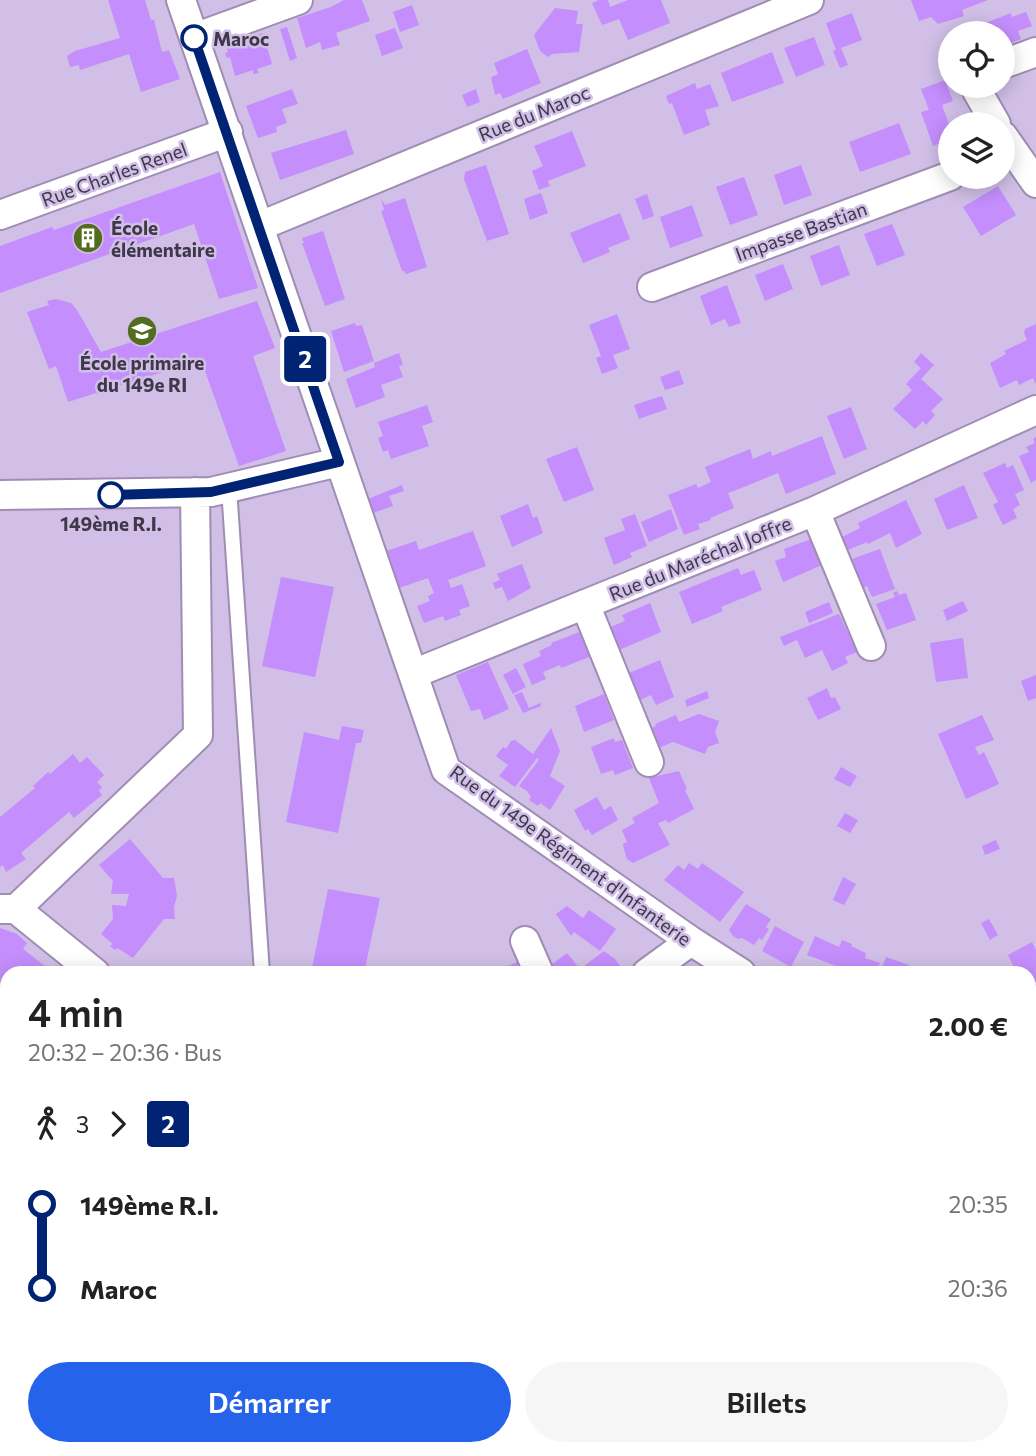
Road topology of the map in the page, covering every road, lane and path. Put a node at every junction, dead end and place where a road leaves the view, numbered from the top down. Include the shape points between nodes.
1 (181, 0) edge
2 (298, 0) edge
3 (809, 0) edge
4 (774, 7) edge
5 (194, 38) junction
6 (1036, 52) edge
7 (1015, 60) edge
8 (228, 132) junction
9 (1015, 158) edge
10 (938, 180) edge
11 (1036, 183) edge
12 (0, 215) edge
13 (260, 226) junction
14 (652, 287) dead end
15 (1036, 410) edge
16 (339, 462) junction
17 (229, 488) junction
18 (195, 492) junction
19 (0, 495) edge
20 (814, 512) junction
21 (585, 604) junction
22 (871, 646) dead end
23 (413, 674) junction
24 (649, 762) dead end
25 (8, 909) edge
26 (525, 941) dead end
27 (691, 941) junction
28 (85, 966) edge
29 (262, 966) edge
30 (536, 966) edge
31 (657, 966) edge
32 (730, 966) edge

1 - 5 street, Rue du 149e Régiment d'Infanterie
2 - 5 street
3 - 4 street, Rue du Maroc
4 - 13 street, Rue du Maroc
5 - 8 street, Rue du 149e Régiment d'Infanterie
6 - 7 street
8 - 12 street, Rue Charles Renel
8 - 13 street, Rue du 149e Régiment d'Infanterie
9 - 11 street
10 - 14 street, Impasse Bastian
13 - 16 street, Rue du 149e Régiment d'Infanterie
15 - 20 street, Rue du Maréchal Joffre
16 - 17 street
16 - 23 street, Rue du 149e Régiment d'Infanterie
17 - 18 street
17 - 29 lane
18 - 19 street
18 - 25 street via 198,734
20 - 21 street, Rue du Maréchal Joffre
20 - 22 street, Rue du Maréchal Joffre
21 - 23 street, Rue du Maréchal Joffre
21 - 24 street, Rue du Maréchal Joffre
23 - 27 street, Rue du 149e Régiment d'Infanterie via 446,770
25 - 28 street
26 - 30 street
27 - 31 street
27 - 32 street, Rue du 149e Régiment d'Infanterie

